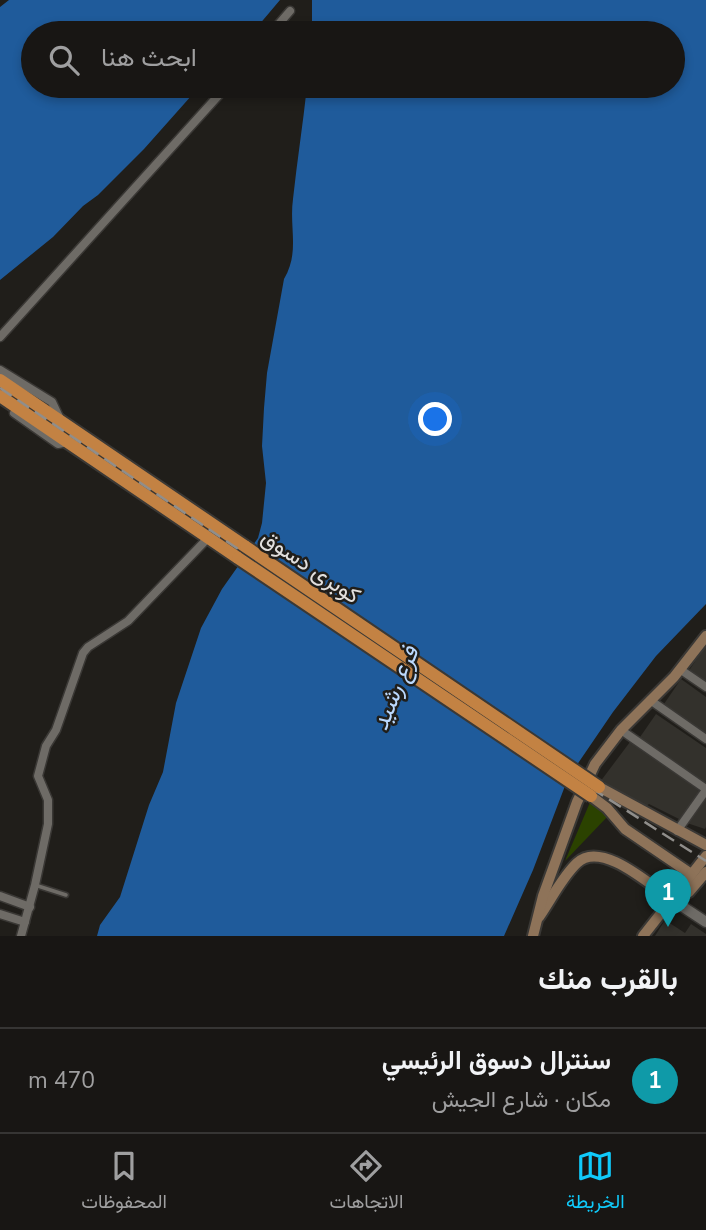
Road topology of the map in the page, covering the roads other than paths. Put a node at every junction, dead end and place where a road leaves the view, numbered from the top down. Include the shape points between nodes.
1 (290, 11) dead end
2 (281, 21) edge
3 (216, 98) edge
4 (0, 337) edge
5 (0, 370) edge
6 (0, 380) edge
7 (0, 396) edge
8 (0, 402) edge
9 (24, 404) junction
10 (61, 421) junction
11 (67, 442) junction
12 (208, 538) junction
13 (706, 636) edge
14 (681, 670) junction
15 (706, 687) edge
16 (650, 700) junction
17 (621, 730) junction
18 (706, 738) edge
19 (706, 790) edge
20 (595, 792) junction
21 (677, 831) junction
22 (706, 845) edge
23 (706, 856) edge
24 (706, 872) edge
25 (691, 874) junction
26 (35, 885) junction
27 (66, 895) dead end
28 (0, 896) edge
29 (671, 899) junction
30 (30, 907) junction
31 (0, 914) edge
32 (25, 922) junction
33 (706, 922) edge
34 (535, 924) junction
35 (21, 936) edge
36 (533, 936) edge
37 (643, 936) edge

1 - 2 street
3 - 4 street
5 - 10 street via 52,402
6 - 9 highway, كوبرى دسوق
7 - 9 highway, كوبرى دسوق
8 - 11 street via 54,441
9 - 10 highway, كوبرى دسوق
9 - 11 highway, كوبرى دسوق
10 - 20 highway, كوبرى دسوق, bridge
11 - 12 highway, كوبرى دسوق
12 - 20 highway, كوبرى دسوق, bridge
12 - 26 street via 128,621 84,650 38,772 49,814
13 - 14 main road
14 - 15 street
14 - 16 main road
16 - 17 main road
16 - 18 street
17 - 19 street
17 - 34 main road via 585,782
19 - 21 street
20 - 21 main road
20 - 25 main road via 625,829
21 - 22 main road
23 - 25 main road
24 - 29 main road via 689,892
25 - 29 main road
26 - 27 lane
26 - 30 street
28 - 30 street
29 - 33 street
29 - 34 main road via 612,860 587,856 573,866
29 - 37 main road
30 - 32 street
31 - 32 street
32 - 35 street
34 - 36 main road

